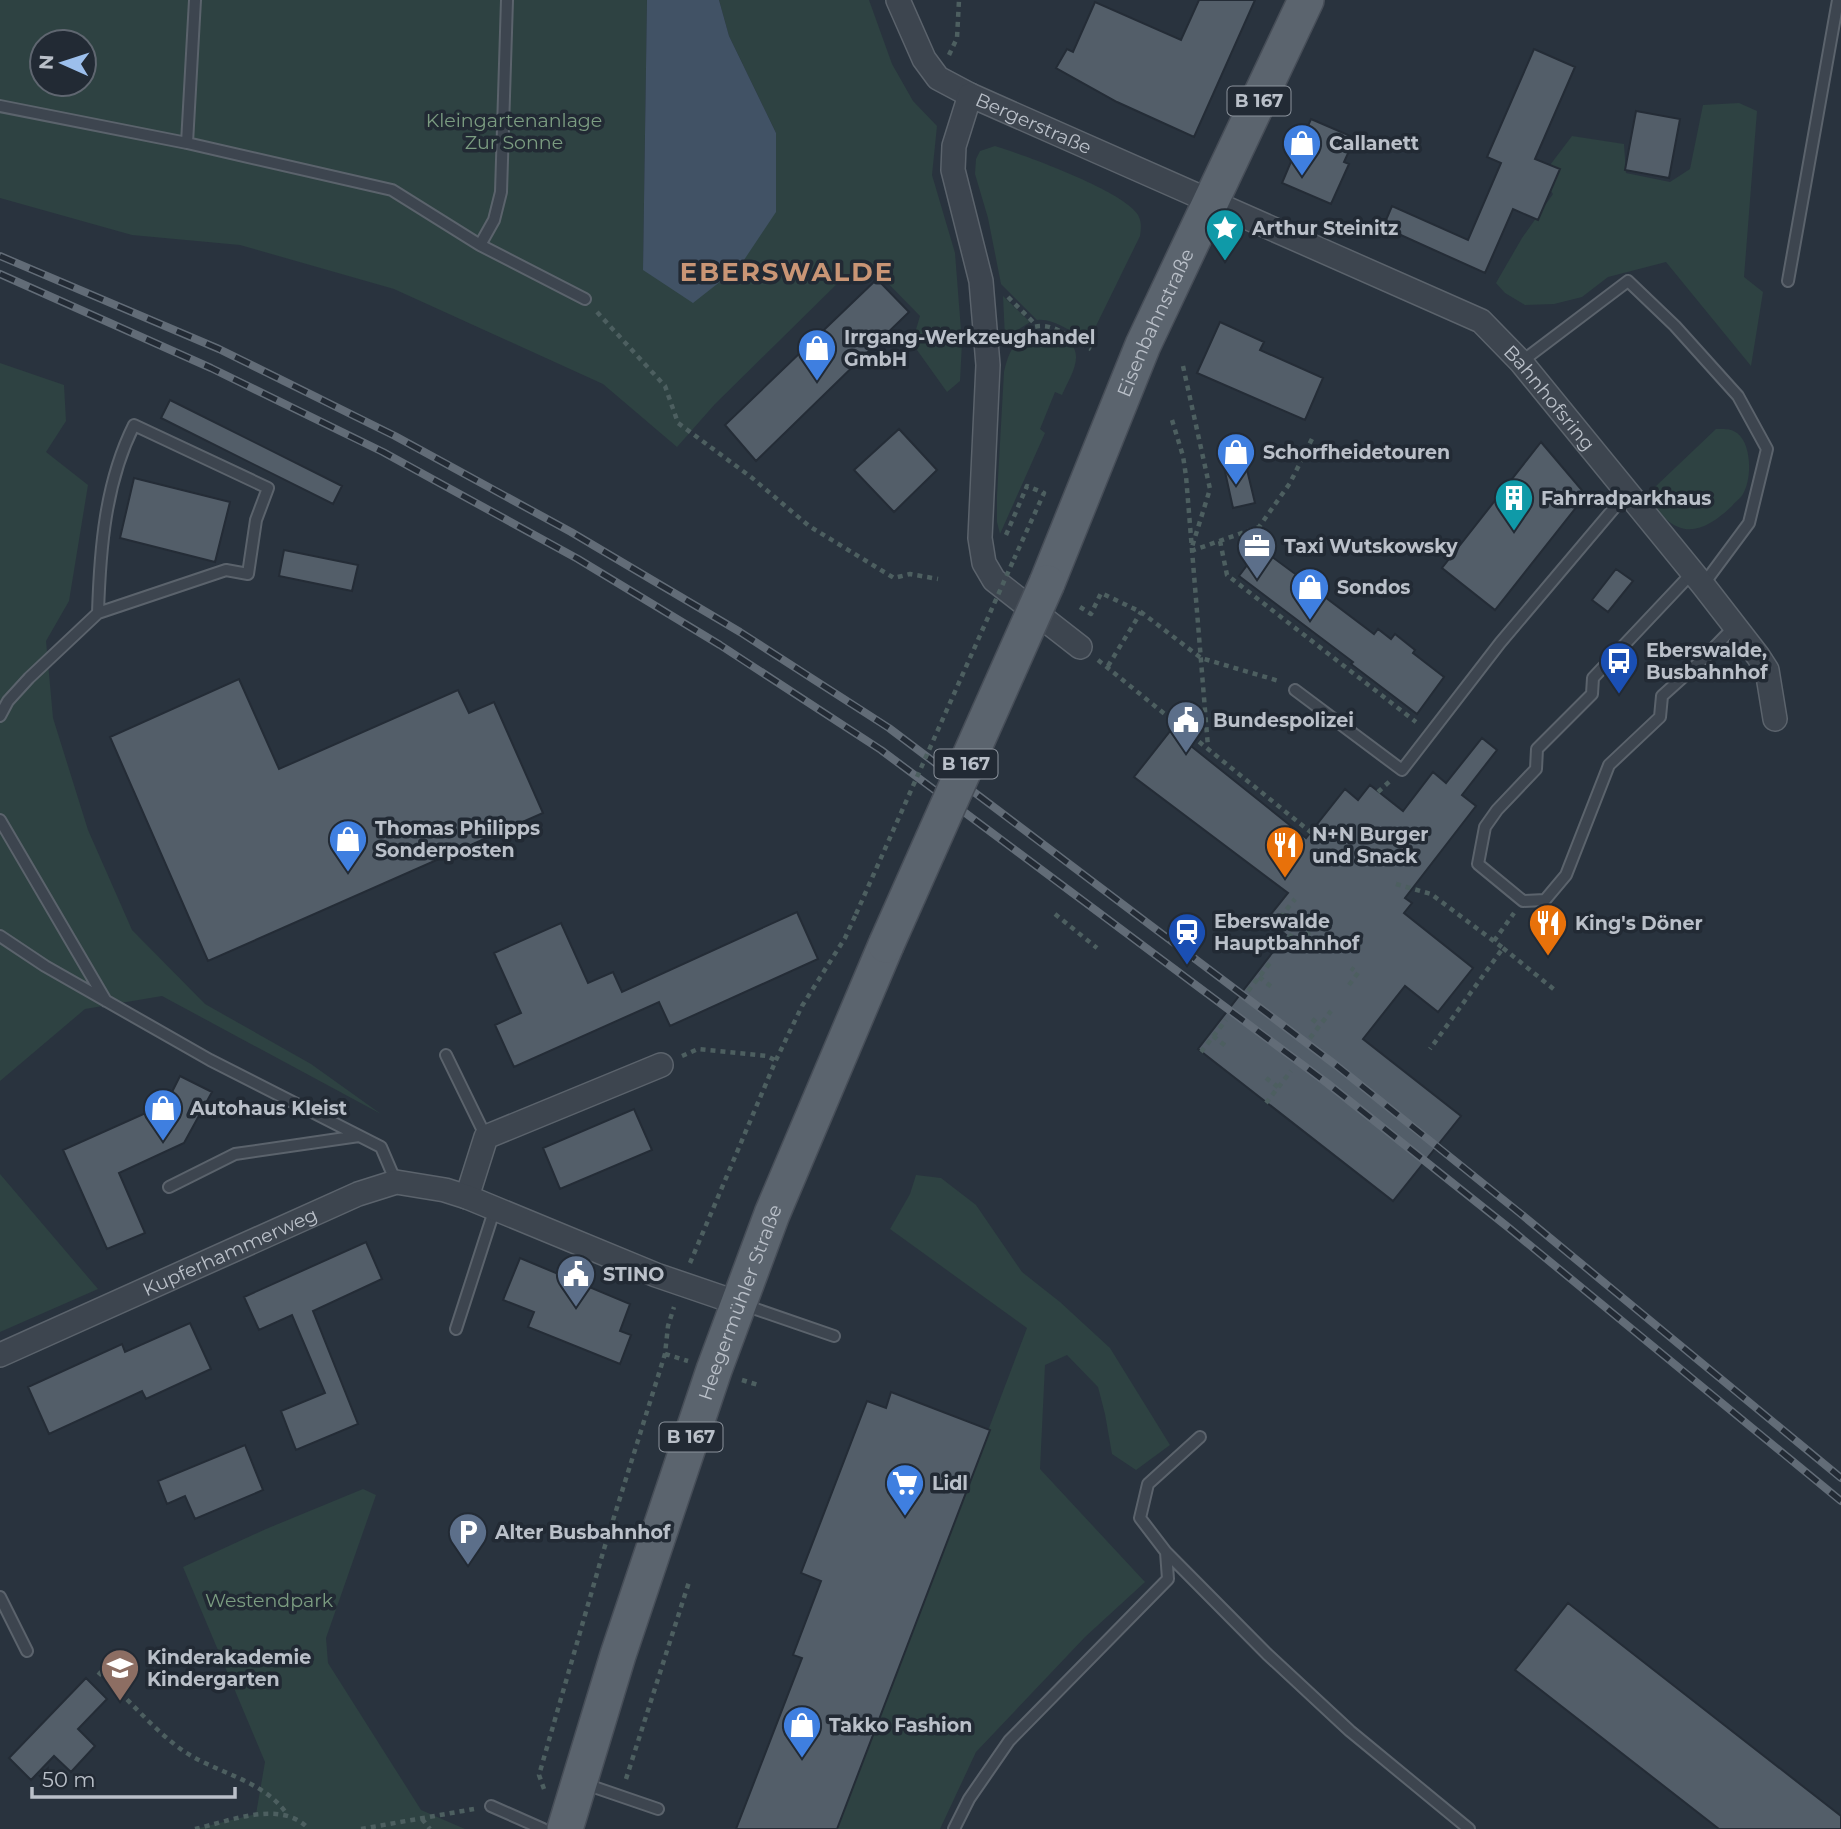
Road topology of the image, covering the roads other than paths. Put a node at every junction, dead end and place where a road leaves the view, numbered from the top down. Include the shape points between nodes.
1 (195, 0) edge
2 (506, 0) edge
3 (898, 0) edge
4 (1306, 0) edge
5 (1838, 0) edge
6 (970, 95) junction
7 (0, 106) edge
8 (187, 143) junction
9 (1211, 202) junction
10 (480, 245) junction
11 (1788, 281) dead end
12 (585, 299) road end
13 (1521, 362) junction
14 (1626, 494) junction
15 (1698, 579) junction
16 (97, 613) junction
17 (1735, 626) junction
18 (1080, 647) road end
19 (1295, 690) road end
20 (0, 716) edge
21 (1775, 719) dead end
22 (0, 820) edge
23 (0, 936) edge
24 (886, 946) joint
25 (106, 1001) junction
26 (446, 1055) dead end
27 (662, 1065) dead end
28 (359, 1136) junction
29 (486, 1137) junction
30 (396, 1182) junction
31 (169, 1187) dead end
32 (467, 1197) junction
33 (495, 1208) junction
34 (738, 1303) junction
35 (456, 1329) dead end
36 (834, 1336) dead end
37 (0, 1355) edge
38 (1200, 1437) dead end
39 (1166, 1552) junction
40 (0, 1597) edge
41 (27, 1651) dead end
42 (579, 1782) junction
43 (491, 1806) road end
44 (658, 1809) dead end
45 (543, 1829) edge
46 (565, 1829) edge
47 (954, 1829) edge
48 (1469, 1829) edge

1 - 8 lane
2 - 10 lane via 501,192 494,220
3 - 6 street, Bergerstraße via 924,59 938,78
4 - 9 main road, Eisenbahnstraße / B 167
5 - 11 lane
6 - 9 street, Bergerstraße
6 - 18 street via 954,146 953,170 981,281 988,365 979,538 984,563 994,580
7 - 8 lane
8 - 10 lane via 392,190
9 - 13 street, Bahnhofsring via 1481,321
9 - 24 main road, Eisenbahnstraße / B 167, bridge via 1132,370 1047,583
10 - 12 lane
13 - 14 street, Bahnhofsring
13 - 15 lane via 1629,281 1738,396 1767,450 1749,523
14 - 15 street, Bahnhofsring
14 - 19 lane via 1500,643 1402,770
15 - 17 street, Bahnhofsring
15 - 17 lane via 1593,678 1592,694 1537,749 1536,769 1485,827 1478,863 1523,901 1545,900 1566,875 1609,765 1660,717 1662,696
16 - 16 lane via 101,543 121,451 134,425 268,488 256,520 248,574 226,570
16 - 20 lane via 29,678
17 - 21 street, Bahnhofsring via 1767,670
22 - 25 lane
23 - 25 lane
24 - 34 main road, Heegermühler Straße / B 167
25 - 28 lane
26 - 29 lane
27 - 29 street
28 - 30 lane via 381,1147
28 - 31 lane via 235,1154
29 - 32 street
30 - 32 street, Kupferhammerweg
30 - 37 street, Kupferhammerweg via 358,1194
32 - 33 street, Kupferhammerweg
33 - 34 street, Kupferhammerweg
33 - 35 lane
34 - 36 lane
34 - 42 main road, Heegermühler Straße / B 167
38 - 39 lane via 1148,1484 1140,1518
39 - 47 lane via 1168,1579 1009,1741
39 - 48 lane via 1340,1722
40 - 41 lane
42 - 44 lane
42 - 46 main road, Heegermühler Straße / B 167
43 - 45 lane

